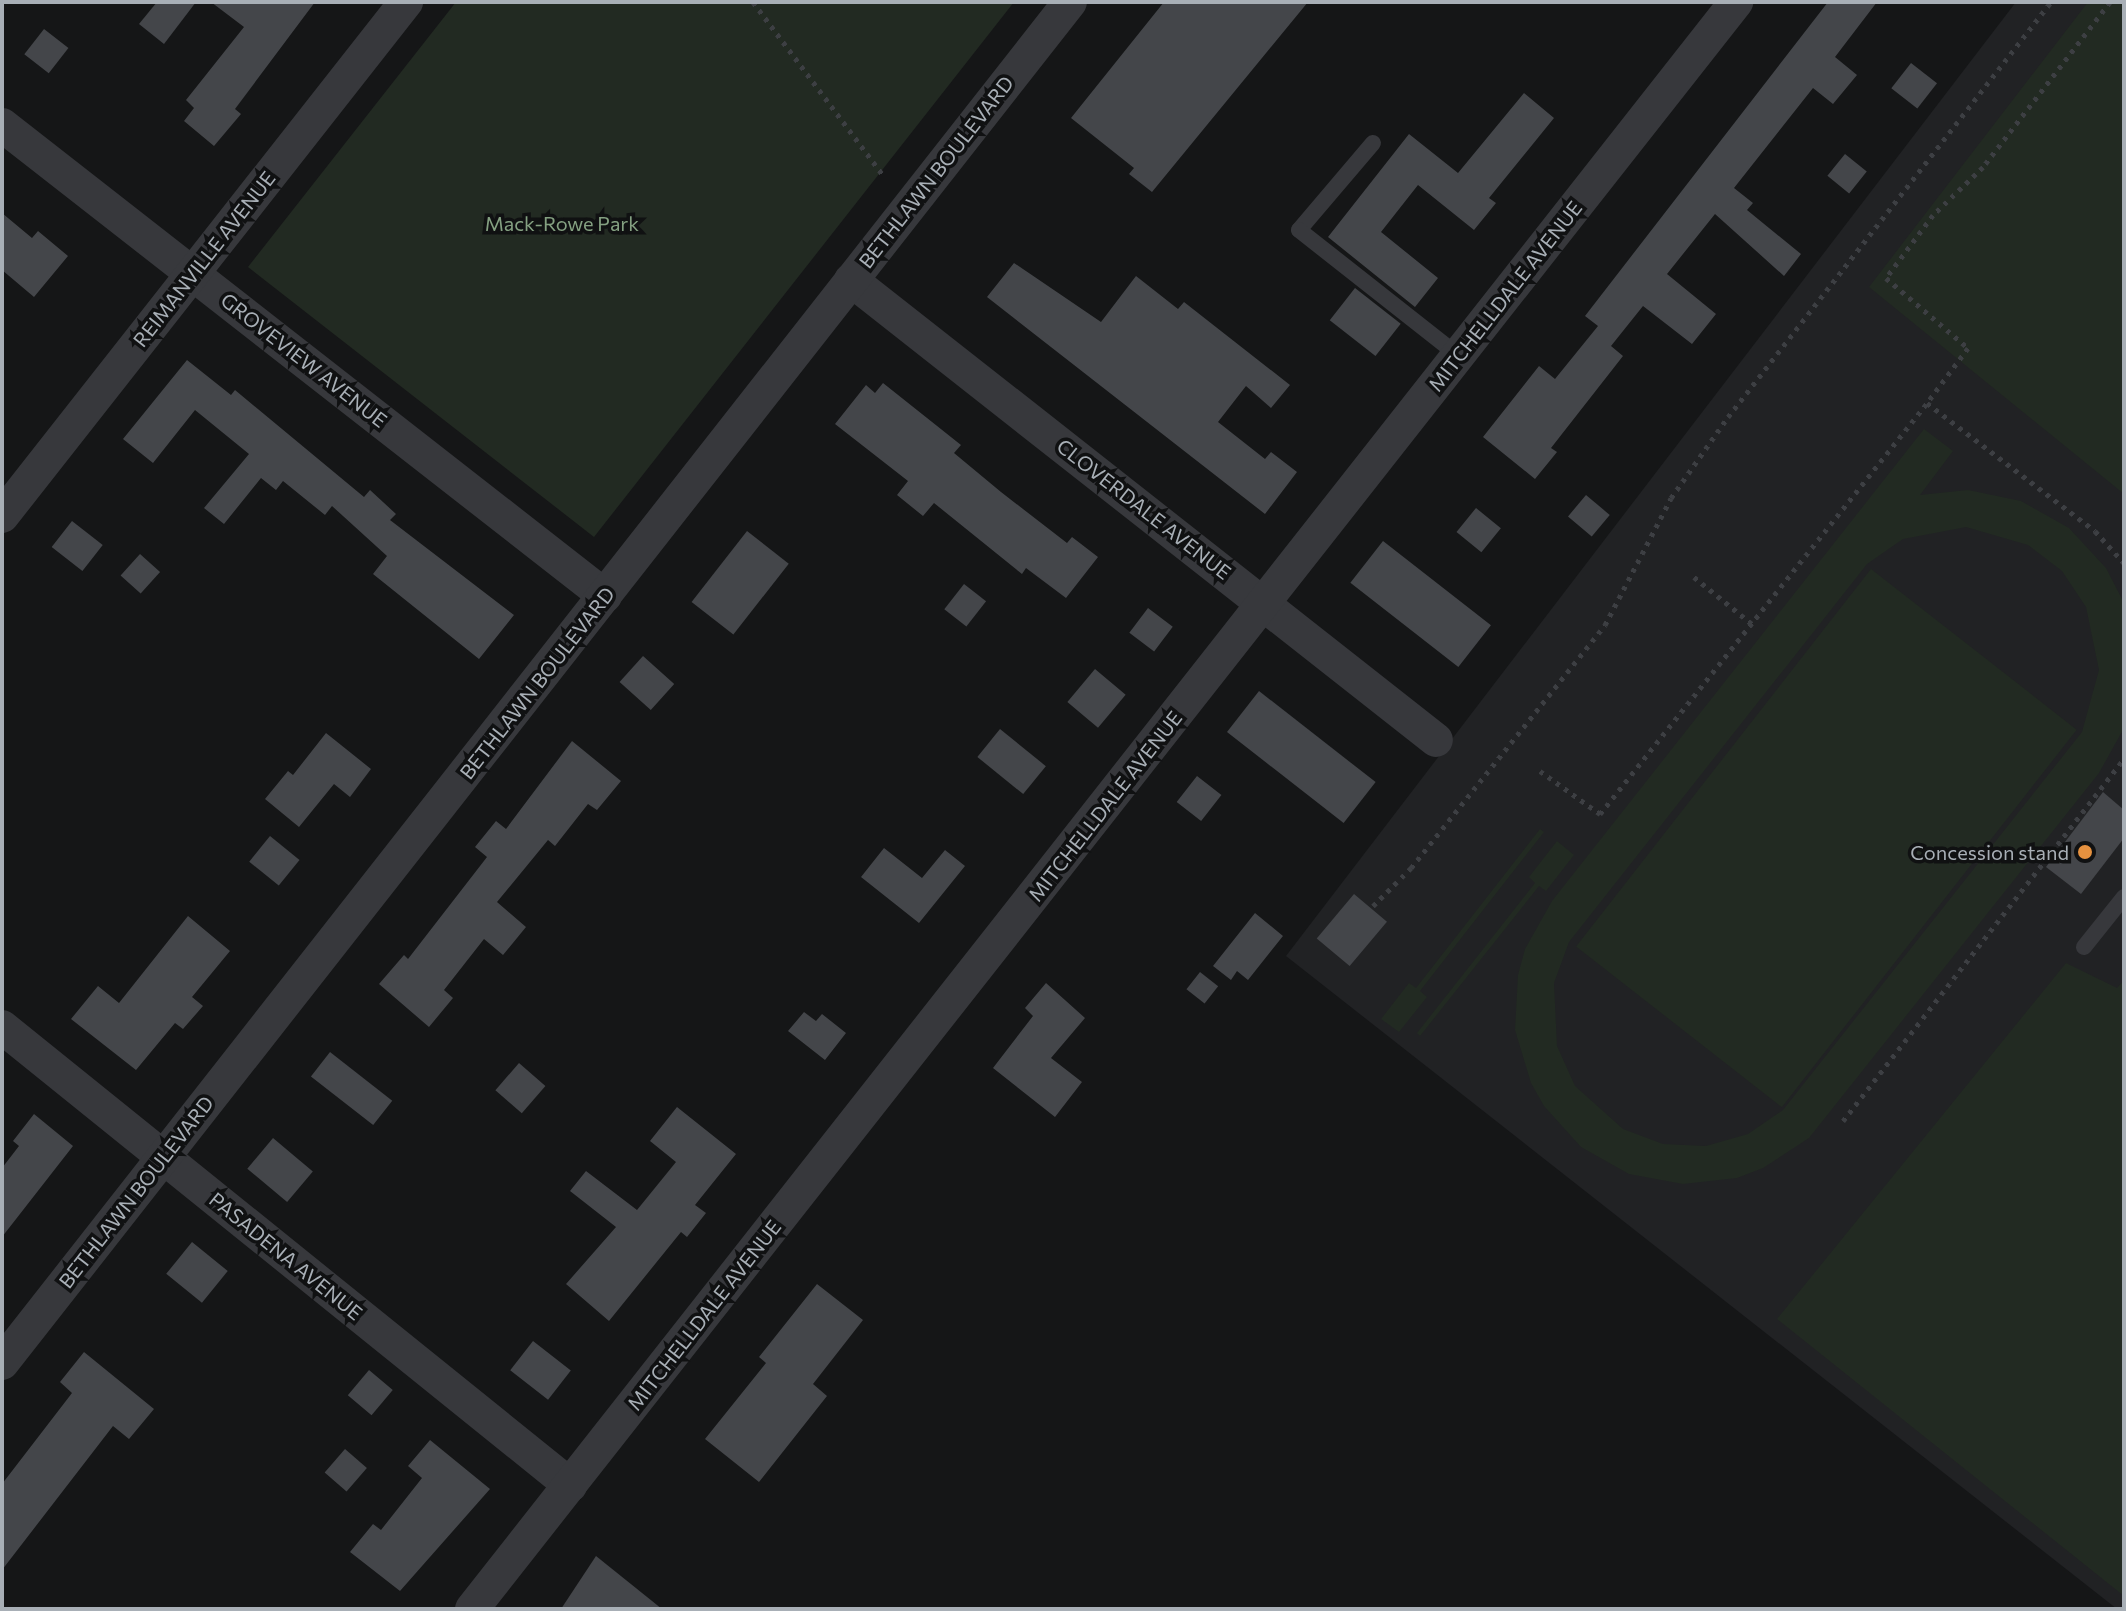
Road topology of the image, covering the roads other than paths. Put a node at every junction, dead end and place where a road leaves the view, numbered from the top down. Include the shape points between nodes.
1 (406, 2) edge
2 (1070, 2) edge
3 (1736, 2) edge
4 (2, 125) edge
5 (1373, 143) dead end
6 (193, 273) junction
7 (851, 280) junction
8 (1458, 355) junction
9 (2, 516) edge
10 (605, 596) junction
11 (1264, 603) junction
12 (1436, 740) dead end
13 (2124, 897) edge
14 (2084, 947) dead end
15 (2, 1027) edge
16 (164, 1158) junction
17 (2, 1363) edge
18 (570, 1485) junction
19 (472, 1609) edge

1 - 6 street, REIMANVILLE AVENUE
2 - 7 street, BETHLAWN BOULEVARD
3 - 8 street, MITCHELLDALE AVENUE
4 - 6 street, GROVEVIEW AVENUE
5 - 8 lane via 1299,230
6 - 9 street, REIMANVILLE AVENUE
6 - 10 street, GROVEVIEW AVENUE
7 - 10 street, BETHLAWN BOULEVARD
7 - 11 street, CLOVERDALE AVENUE
8 - 11 street, MITCHELLDALE AVENUE
10 - 16 street, BETHLAWN BOULEVARD
11 - 12 street, CLOVERDALE AVENUE
11 - 18 street, MITCHELLDALE AVENUE
13 - 14 lane
15 - 16 street, PASADENA AVENUE
16 - 17 street, BETHLAWN BOULEVARD
16 - 18 street, PASADENA AVENUE
18 - 19 street, MITCHELLDALE AVENUE

